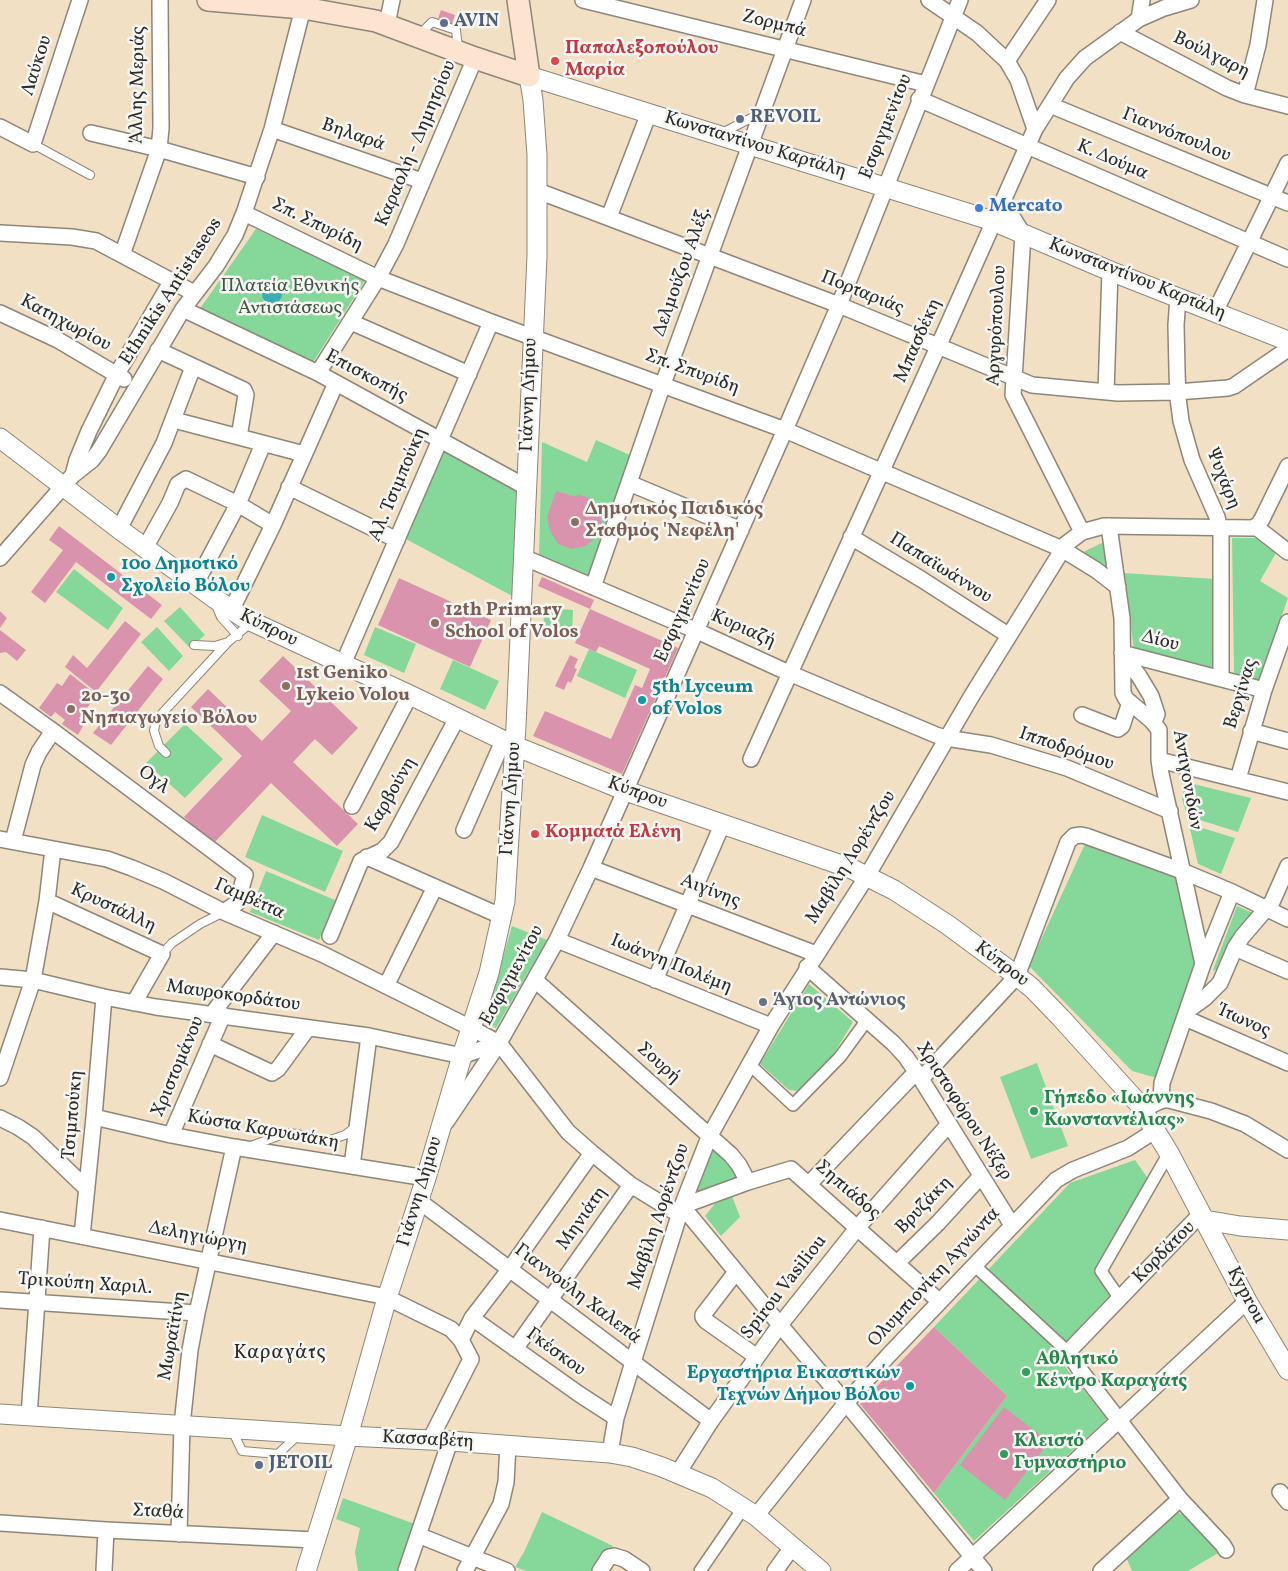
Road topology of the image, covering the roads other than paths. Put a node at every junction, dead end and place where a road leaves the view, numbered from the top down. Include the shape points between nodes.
1 (80, 0) edge
2 (160, 0) edge
3 (208, 0) edge
4 (392, 0) edge
5 (518, 0) edge
6 (583, 0) edge
7 (803, 0) edge
8 (929, 0) edge
9 (960, 0) edge
10 (1048, 0) edge
11 (1142, 0) edge
12 (1191, 0) edge
13 (1265, 0) edge
14 (633, 6) edge
15 (304, 8) junction
16 (953, 16) junction
17 (1139, 19) junction
18 (387, 24) junction
19 (1120, 32) junction
20 (786, 49) junction
21 (466, 55) junction
22 (1007, 61) junction
23 (529, 76) junction
24 (926, 84) junction
25 (1245, 95) junction
26 (919, 99) junction
27 (1050, 105) junction
28 (1288, 106) edge
29 (649, 113) junction
30 (763, 113) junction
31 (0, 127) edge
32 (272, 129) junction
33 (1035, 129) junction
34 (91, 133) dead end
35 (718, 135) junction
36 (34, 144) junction
37 (751, 145) junction
38 (1028, 147) junction
39 (159, 150) junction
40 (1288, 163) edge
41 (90, 175) dead end
42 (257, 177) junction
43 (422, 181) junction
44 (885, 187) junction
45 (538, 191) junction
46 (1272, 197) junction
47 (1002, 202) junction
48 (1288, 203) edge
49 (244, 213) junction
50 (609, 218) junction
51 (993, 221) junction
52 (0, 233) edge
53 (1024, 234) junction
54 (1250, 242) junction
55 (122, 255) junction
56 (710, 256) junction
57 (1288, 259) edge
58 (1110, 271) junction
59 (378, 278) junction
60 (171, 282) junction
61 (194, 293) junction
62 (1178, 297) junction
63 (839, 305) junction
64 (183, 309) junction
65 (1215, 312) junction
66 (0, 313) edge
67 (351, 322) junction
68 (491, 322) junction
69 (533, 336) junction
70 (1288, 341) edge
71 (938, 347) junction
72 (1288, 349) edge
73 (158, 350) junction
74 (193, 368) junction
75 (318, 373) junction
76 (117, 374) junction
77 (469, 374) junction
78 (1013, 378) junction
79 (336, 383) junction
80 (663, 384) junction
81 (136, 386) junction
82 (1106, 392) junction
83 (1177, 392) junction
84 (174, 420) junction
85 (785, 430) junction
86 (0, 438) edge
87 (239, 438) junction
88 (440, 440) junction
89 (263, 444) junction
90 (304, 454) junction
91 (1288, 466) edge
92 (881, 472) junction
93 (68, 481) junction
94 (628, 483) junction
95 (289, 487) junction
96 (526, 487) junction
97 (238, 504) junction
98 (273, 525) junction
99 (1109, 526) junction
100 (1256, 526) junction
101 (1221, 528) junction
102 (119, 529) junction
103 (741, 530) junction
104 (1082, 532) junction
105 (851, 537) junction
106 (397, 540) junction
107 (145, 548) junction
108 (1062, 549) junction
109 (1288, 552) edge
110 (523, 557) junction
111 (0, 558) edge
112 (195, 584) junction
113 (593, 587) junction
114 (1118, 587) junction
115 (214, 598) junction
116 (232, 611) junction
117 (252, 622) junction
118 (1288, 622) edge
119 (697, 631) junction
120 (1008, 635) junction
121 (238, 636) junction
122 (228, 642) junction
123 (1284, 644) edge
124 (194, 645) dead end
125 (1122, 653) junction
126 (343, 664) junction
127 (789, 673) junction
128 (1221, 678) junction
129 (1264, 690) junction
130 (0, 694) edge
131 (410, 695) junction
132 (1130, 702) junction
133 (1082, 715) dead end
134 (457, 718) junction
135 (1154, 722) junction
136 (53, 731) junction
137 (1251, 731) junction
138 (946, 738) junction
139 (1288, 741) edge
140 (509, 744) junction
141 (166, 752) dead end
142 (751, 759) dead end
143 (1159, 760) junction
144 (1238, 780) junction
145 (626, 791) junction
146 (1288, 792) edge
147 (352, 806) dead end
148 (1170, 811) junction
149 (722, 825) junction
150 (464, 830) dead end
151 (6, 840) edge
152 (54, 849) junction
153 (367, 857) junction
154 (1288, 866) edge
155 (591, 868) junction
156 (1182, 871) junction
157 (867, 876) junction
158 (435, 887) junction
159 (1232, 892) junction
160 (47, 901) junction
161 (688, 905) junction
162 (1267, 910) junction
163 (224, 912) junction
164 (503, 917) junction
165 (1288, 919) edge
166 (274, 933) junction
167 (330, 936) dead end
168 (556, 940) junction
169 (1235, 948) junction
170 (162, 954) junction
171 (816, 954) junction
172 (1203, 964) junction
173 (807, 967) junction
174 (1288, 971) edge
175 (1017, 976) junction
176 (0, 978) edge
177 (33, 980) junction
178 (535, 980) junction
179 (655, 980) junction
180 (386, 986) junction
181 (104, 998) junction
182 (134, 1003) junction
183 (218, 1014) junction
184 (1186, 1014) junction
185 (867, 1020) junction
186 (770, 1026) junction
187 (308, 1028) junction
188 (472, 1028) junction
189 (369, 1036) junction
190 (499, 1043) junction
191 (210, 1044) junction
192 (462, 1056) junction
193 (1288, 1063) edge
194 (749, 1064) junction
195 (918, 1075) junction
196 (0, 1078) edge
197 (1160, 1101) junction
198 (1143, 1110) junction
199 (94, 1117) junction
200 (0, 1118) edge
201 (949, 1124) junction
202 (357, 1126) junction
203 (1156, 1130) junction
204 (438, 1134) junction
205 (171, 1135) junction
206 (709, 1137) junction
207 (239, 1148) junction
208 (1288, 1150) edge
209 (592, 1153) junction
210 (1170, 1153) junction
211 (352, 1166) junction
212 (981, 1176) junction
213 (426, 1178) junction
214 (748, 1182) junction
215 (809, 1184) junction
216 (631, 1185) junction
217 (87, 1189) junction
218 (419, 1201) junction
219 (681, 1210) junction
220 (0, 1220) edge
221 (1205, 1220) junction
222 (1012, 1225) junction
223 (858, 1227) junction
224 (42, 1228) junction
225 (1288, 1230) edge
226 (82, 1236) junction
227 (209, 1260) junction
228 (897, 1263) junction
229 (974, 1265) junction
230 (509, 1270) junction
231 (736, 1272) junction
232 (387, 1298) junction
233 (551, 1299) junction
234 (1120, 1299) junction
235 (0, 1300) edge
236 (1247, 1300) junction
237 (940, 1301) junction
238 (36, 1302) junction
239 (197, 1313) junction
240 (472, 1318) junction
241 (780, 1325) junction
242 (461, 1340) junction
243 (515, 1349) junction
244 (1068, 1352) junction
245 (757, 1357) junction
246 (633, 1362) junction
247 (1288, 1370) edge
248 (846, 1403) junction
249 (0, 1414) edge
250 (29, 1416) junction
251 (616, 1418) junction
252 (1119, 1420) junction
253 (711, 1421) junction
254 (182, 1425) junction
255 (348, 1436) junction
256 (430, 1440) junction
257 (450, 1441) junction
258 (508, 1445) junction
259 (610, 1453) junction
260 (678, 1473) junction
261 (1180, 1499) junction
262 (750, 1512) junction
263 (0, 1523) edge
264 (106, 1530) junction
265 (179, 1534) junction
266 (418, 1535) junction
267 (315, 1540) junction
268 (793, 1546) junction
269 (1226, 1550) dead end
270 (473, 1557) junction
271 (972, 1557) junction
272 (104, 1571) edge
273 (306, 1571) edge
274 (406, 1571) edge
275 (465, 1571) edge
276 (507, 1571) edge
277 (600, 1571) edge
278 (642, 1571) edge
279 (700, 1571) edge
280 (775, 1571) edge
281 (821, 1571) edge
282 (957, 1571) edge
283 (984, 1571) edge
284 (1101, 1571) edge

1 - 36 street, Λαύκου
2 - 39 street, Άλλης Μεριάς
3 - 15 main road, Κωνσταντίνου Καρτάλη
4 - 18 street
5 - 23 main road, Γιάννη Δήμου
6 - 14 street, Ζορμπά
7 - 20 street, Δελμούζου Αλέξ.
8 - 16 street
9 - 16 street, Εσφιγμενίτου
10 - 22 street
11 - 17 street
12 - 17 street, Μπασδέκη
13 - 25 street
14 - 20 street, Ζορμπά
15 - 18 main road, Κωνσταντίνου Καρτάλη
15 - 32 street, Ethnikis Antistaseos
16 - 22 street
16 - 24 street, Εσφιγμενίτου
17 - 19 street, Μπασδέκη
18 - 21 main road, Κωνσταντίνου Καρτάλη
19 - 25 street, Βούλγαρη
19 - 27 street, Μπασδέκη via 1079,64
20 - 24 street, Ζορμπά
20 - 30 street, Δελμούζου Αλέξ.
21 - 23 main road, Κωνσταντίνου Καρτάλη
21 - 43 street, Καραολή - Δημητρίου
22 - 33 street via 1018,80
23 - 29 street, Κωνσταντίνου Καρτάλη
23 - 45 street, Γιάννη Δήμου via 536,132
24 - 26 street, Εσφιγμενίτου
25 - 28 street, Βούλγαρη
26 - 38 street, Κ. Δούμα
26 - 44 street, Εσφιγμενίτου
27 - 33 street, Μπασδέκη
27 - 46 street, Γιαννόπουλου
29 - 35 street, Κωνσταντίνου Καρτάλη
29 - 50 street
30 - 35 lane
30 - 37 street, Δελμούζου Αλέξ.
31 - 36 street
32 - 42 street, Ethnikis Antistaseos
32 - 43 street, Βηλαρά
33 - 38 street, Μπασδέκη
34 - 39 street, Σπ. Σπυρίδη
35 - 37 street, Κωνσταντίνου Καρτάλη
36 - 41 lane
37 - 44 street, Κωνσταντίνου Καρτάλη
37 - 56 street, Δελμούζου Αλέξ.
38 - 47 street, Μπασδέκη
38 - 54 street, Κ. Δούμα
39 - 42 street, Σπ. Σπυρίδη
39 - 55 street, Άλλης Μεριάς
40 - 46 street
42 - 49 street, Ethnikis Antistaseos
43 - 59 street, Καραολή - Δημητρίου via 399,238
44 - 51 street, Κωνσταντίνου Καρτάλη
44 - 63 street, Εσφιγμενίτου
45 - 50 street, Πορταριάς
45 - 69 street, Γιάννη Δήμου
46 - 48 street, Γιαννόπουλου
46 - 54 street
47 - 51 street, Μπασδέκη
47 - 53 street
49 - 59 street, Σπ. Σπυρίδη
49 - 61 street, Ethnikis Antistaseos via 226,249
50 - 56 street, Πορταριάς
51 - 53 street, Κωνσταντίνου Καρτάλη
51 - 71 street, Μπασδέκη
52 - 55 street via 84,238
53 - 58 street, Κωνσταντίνου Καρτάλη
53 - 78 street, Αργυρόπουλου
54 - 57 street, Κ. Δούμα
54 - 65 street
55 - 60 street
56 - 63 street, Πορταριάς
56 - 80 street, Δελμούζου Αλέξ.
58 - 62 street, Κωνσταντίνου Καρτάλη
58 - 82 street
59 - 67 street, Καραολή - Δημητρίου
59 - 68 street, Σπ. Σπυρίδη
60 - 61 street
60 - 76 street
61 - 64 street, Ethnikis Antistaseos
62 - 65 street, Κωνσταντίνου Καρτάλη
62 - 83 street, Ψυχάρη
63 - 71 street, Πορταριάς
63 - 85 street, Εσφιγμενίτου
64 - 73 street, Ethnikis Antistaseos
64 - 75 street, Επισκοπής
65 - 70 street, Κωνσταντίνου Καρτάλη
66 - 76 street, Κατηχωρίου via 58,340
67 - 75 street, Καραολή - Δημητρίου
67 - 77 street
68 - 69 street, Σπ. Σπυρίδη
68 - 77 street, Αλ. Τσιμπούκη
69 - 80 street, Σπ. Σπυρίδη
69 - 96 street, Γιάννη Δήμου
71 - 78 street, Πορταριάς
71 - 92 street, Μπασδέκη
72 - 83 street, Πορταριάς via 1234,386
73 - 74 street
73 - 81 street, Ethnikis Antistaseos
74 - 84 street
74 - 87 street via 244,390 246,396
75 - 79 street, Επισκοπής
76 - 81 street, Κατηχωρίου
76 - 93 street
77 - 88 street, Αλ. Τσιμπούκη
78 - 82 street, Πορταριάς via 1039,386
78 - 104 street, Αργυρόπουλου via 1014,400
79 - 88 street, Επισκοπής
79 - 90 street
80 - 85 street, Σπ. Σπυρίδη
80 - 94 street, Δελμούζου Αλέξ.
81 - 93 street, Ethnikis Antistaseos via 99,451
82 - 83 street, Πορταριάς
83 - 101 street, Ψυχάρη via 1187,447
84 - 87 street
84 - 102 street
85 - 92 street, Σπ. Σπυρίδη
85 - 103 street, Εσφιγμενίτου
86 - 93 street, Κύπρου
87 - 89 street
88 - 96 street, Επισκοπής
88 - 106 street, Αλ. Τσιμπούκη
89 - 90 street
89 - 97 street
90 - 95 street
91 - 100 street
92 - 105 street, Μπασδέκη
92 - 108 street, Σπ. Σπυρίδη
93 - 102 street, Κύπρου
93 - 111 street, Ethnikis Antistaseos
94 - 103 street
94 - 113 street, Δελμούζου Αλέξ.
95 - 98 street
95 - 106 street
96 - 110 street, Γιάννη Δήμου
97 - 98 street
97 - 107 street via 191,480 182,480
97 - 112 street
98 - 116 street
99 - 101 street, Μαβίλη Λορέντζου
99 - 104 street, Μαβίλη Λορέντζου
99 - 114 street
100 - 101 street, Μαβίλη Λορέντζου via 1250,529
100 - 109 street
101 - 128 street, Ψυχάρη
102 - 107 street, Κύπρου
103 - 119 street, Εσφιγμενίτου
104 - 108 street, Μαβίλη Λορέντζου
105 - 120 street, Παπαϊωάννου
105 - 127 street, Μπασδέκη
106 - 126 street, Αλ. Τσιμπούκη
107 - 112 street, Κύπρου
108 - 114 street, Σπ. Σπυρίδη
108 - 120 street, Μαβίλη Λορέντζου
110 - 113 street, Κυριαζή
110 - 140 street, Γιάννη Δήμου
112 - 115 street, Κύπρου
113 - 119 street, Κυριαζή
114 - 125 street
115 - 116 street, Κύπρου
115 - 121 lane via 221,617
116 - 117 street, Κύπρου
117 - 121 lane
117 - 126 street, Κύπρου
118 - 123 street, Βεργίνας
119 - 127 street, Κυριαζή
119 - 145 street, Εσφιγμενίτου
120 - 138 street, Μαβίλη Λορέντζου
121 - 122 lane
122 - 124 lane via 216,646
122 - 141 lane via 156,720 154,731 159,746
123 - 129 street, Βεργίνας
125 - 128 street, Δίου
125 - 132 street via 1123,693
125 - 135 street, Δίου via 1153,700
126 - 131 street, Κύπρου
127 - 138 street, Κυριαζή
127 - 142 street, Μπασδέκη
128 - 129 street, Δίου
129 - 137 street, Βεργίνας
130 - 136 street, Ογλ
131 - 134 street, Κύπρου
131 - 147 street
132 - 133 street via 1119,729
132 - 135 street, Αντιγονιδών
134 - 140 street, Κύπρου
134 - 153 street, Καρβούνη via 394,838 382,851
135 - 143 street, Αντιγονιδών via 1159,732
136 - 151 street via 33,765
136 - 163 street, Ογλ via 245,875 238,902
137 - 139 street
137 - 144 street, Βεργίνας
138 - 148 street, Ιπποδρόμου via 990,745 1066,768
138 - 157 street, Μαβίλη Λορέντζου
140 - 145 street, Κύπρου
140 - 150 street
140 - 164 street, Γιάννη Δήμου
143 - 144 street
143 - 148 street, Αντιγονιδών
144 - 146 street
145 - 149 street, Κύπρου
145 - 155 street, Εσφιγμενίτου
148 - 156 street, Αντιγονιδών
149 - 157 street, Κύπρου
149 - 161 street
151 - 152 street, Γαμβέττα
152 - 160 street
152 - 163 street, Γαμβέττα via 107,859 132,868
153 - 158 street
153 - 167 street, Καρβούνη via 361,861
154 - 162 street
155 - 161 street, Αιγίνης
155 - 168 street, Εσφιγμενίτου
156 - 159 street
156 - 172 street, Αντιγονιδών
156 - 175 street via 1081,834 1074,836 1068,842
157 - 171 street, Μαβίλη Λορέντζου
157 - 175 street, Κύπρου via 928,912
158 - 164 street
158 - 180 street
159 - 162 street
159 - 172 street
160 - 170 street, Κρυστάλλη
160 - 177 street
161 - 171 street, Αιγίνης
161 - 179 street
162 - 165 street
162 - 169 street
163 - 166 street, Γαμβέττα
163 - 170 lane via 200,924
164 - 188 street, Γιάννη Δήμου
166 - 180 street, Γαμβέττα
166 - 183 street, Χριστομάνου
168 - 178 street, Εσφιγμενίτου
168 - 179 street, Ιωάννη Πολέμη
169 - 174 street
169 - 184 street via 1220,983
170 - 182 street
171 - 173 street, Μαβίλη Λορέντζου
172 - 184 street
173 - 185 street, Χριστοφόρου Νέζερ
173 - 186 street, Μαβίλη Λορέντζου
175 - 195 street
175 - 198 street, Κύπρου via 1062,1018
176 - 177 street, Μαυροκορδάτου
177 - 181 street, Μαυροκορδάτου
177 - 196 street
178 - 190 street, Εσφιγμενίτου
178 - 206 street, Σουρή
179 - 186 street, Ιωάννη Πολέμη
180 - 188 street, Γαμβέττα
181 - 182 street, Μαυροκορδάτου
181 - 199 street, Τσιμπούκη
182 - 183 street, Μαυροκορδάτου
183 - 187 street, Μαυροκορδάτου
183 - 191 street, Χριστομάνου
184 - 193 street, Ίτωνος
184 - 197 street via 1162,1083
185 - 194 street via 840,1057 793,1105
185 - 195 street, Χριστοφόρου Νέζερ via 900,1050
186 - 194 street, Μαβίλη Λορέντζου
187 - 189 street, Μαυροκορδάτου
187 - 191 street via 272,1073
188 - 190 street, Γαμβέττα
188 - 192 street, Γιάννη Δήμου
189 - 192 street, Μαυροκορδάτου
189 - 202 street
190 - 192 street
190 - 204 street, Εσφιγμενίτου
190 - 209 street via 568,1132
191 - 205 street, Χριστομάνου
192 - 204 street, Γιάννη Δήμου
194 - 206 street, Μαβίλη Λορέντζου
195 - 201 street, Χριστοφόρου Νέζερ
195 - 215 street
197 - 198 street
197 - 208 street via 1191,1104 1228,1117
198 - 203 street, Κύπρου
199 - 205 street, Κώστα Καρυωτάκη
199 - 217 street, Τσιμπούκη
200 - 217 street via 33,1137
201 - 212 street, Χριστοφόρου Νέζερ
201 - 223 street, Spirou Vasiliou
202 - 207 lane via 330,1140 286,1133
202 - 211 street
203 - 210 street, Κύπρου
203 - 222 street, Ολυμπιονίκη Αγνώντα via 1128,1148 1064,1174
204 - 213 street, Γιάννη Δήμου
205 - 207 street, Κώστα Καρυωτάκη
206 - 214 street, Σουρή via 736,1160
206 - 219 street, Μαβίλη Λορέντζου
207 - 211 street, Κώστα Καρυωτάκη
207 - 227 street, Μωραϊτίνη
209 - 216 street
209 - 230 street
210 - 221 street, Κύπρου
210 - 234 street via 1101,1271
211 - 213 street, Κώστα Καρυωτάκη
212 - 222 street, Χριστοφόρου Νέζερ
212 - 228 street, Βρυζάκη
213 - 218 street, Γιάννη Δήμου
214 - 215 street, Σηπιάδος via 789,1168
214 - 219 street, Σηπιάδος
215 - 223 street, Σηπιάδος
216 - 219 street
216 - 233 street, Μηνιάτη
217 - 226 street, Τσιμπούκη
218 - 230 street, Γιαννούλη Χαλεπά
218 - 232 street, Γιάννη Δήμου
219 - 231 street
219 - 246 street, Μαβίλη Λορέντζου
220 - 224 street, Δεληγιώργη
221 - 225 street, Κορδάτου
221 - 234 street, Κορδάτου via 1195,1220
221 - 236 street, Kyprou
222 - 229 street, Ολυμπιονίκη Αγνώντα
223 - 228 street, Σηπιάδος
223 - 241 street, Spirou Vasiliou
224 - 226 street, Δεληγιώργη
224 - 238 street
226 - 227 street, Δεληγιώργη
227 - 232 street, Δεληγιώργη
227 - 239 street, Μωραϊτίνη
228 - 237 street, Σηπιάδος
229 - 237 street, Ολυμπιονίκη Αγνώντα
229 - 244 street
230 - 233 street, Γιαννούλη Χαλεπά
230 - 240 street
231 - 241 street
231 - 245 street via 703,1317
232 - 242 street via 451,1329
232 - 255 street, Γιάννη Δήμου
233 - 243 street, Μηνιάτη
233 - 246 street, Γιαννούλη Χαλεπά
234 - 244 street, Κορδάτου
235 - 238 street, Τρικούπη Χαριλ.
236 - 247 street, Kyprou
236 - 252 street
237 - 248 street, Ολυμπιονίκη Αγνώντα
238 - 239 street, Τρικούπη Χαριλ.
238 - 250 street
239 - 254 street, Μωραϊτίνη
240 - 242 street
240 - 243 street, Γκέσκου
241 - 245 street, Spirou Vasiliou
241 - 248 street
242 - 256 street via 472,1359
243 - 251 street, Γκέσκου
244 - 252 street
245 - 253 street, Spirou Vasiliou
246 - 251 street, Μαβίλη Λορέντζου
246 - 253 street, Γιαννούλη Χαλεπά
248 - 262 street, Ολυμπιονίκη Αγνώντα
248 - 271 street
249 - 250 street, Κασσαβέτη
250 - 254 street, Κασσαβέτη
251 - 259 street, Μαβίλη Λορέντζου
252 - 261 street
252 - 271 street
253 - 260 street, Spirou Vasiliou
254 - 255 street, Κασσαβέτη
254 - 265 street, Μωραϊτίνη
255 - 256 street, Κασσαβέτη
255 - 267 street, Γιάννη Δήμου
256 - 257 street, Κασσαβέτη
257 - 258 street, Κασσαβέτη
257 - 266 street
258 - 259 street, Κασσαβέτη
258 - 270 street via 501,1504
259 - 260 street, Κασσαβέτη via 648,1461
260 - 262 street, Κασσαβέτη via 712,1488
261 - 269 street
261 - 284 street
262 - 268 street, Κασσαβέτη
262 - 279 street
263 - 264 street, Σταθά
264 - 265 street, Σταθά
264 - 272 street
265 - 267 street, Σταθά
266 - 270 street
266 - 274 street
267 - 273 street, Γιάννη Δήμου
268 - 280 street
268 - 281 street, Κασσαβέτη
270 - 275 street
270 - 276 street
271 - 282 street
271 - 283 street
277 - 278 street via 609,1557 614,1556

